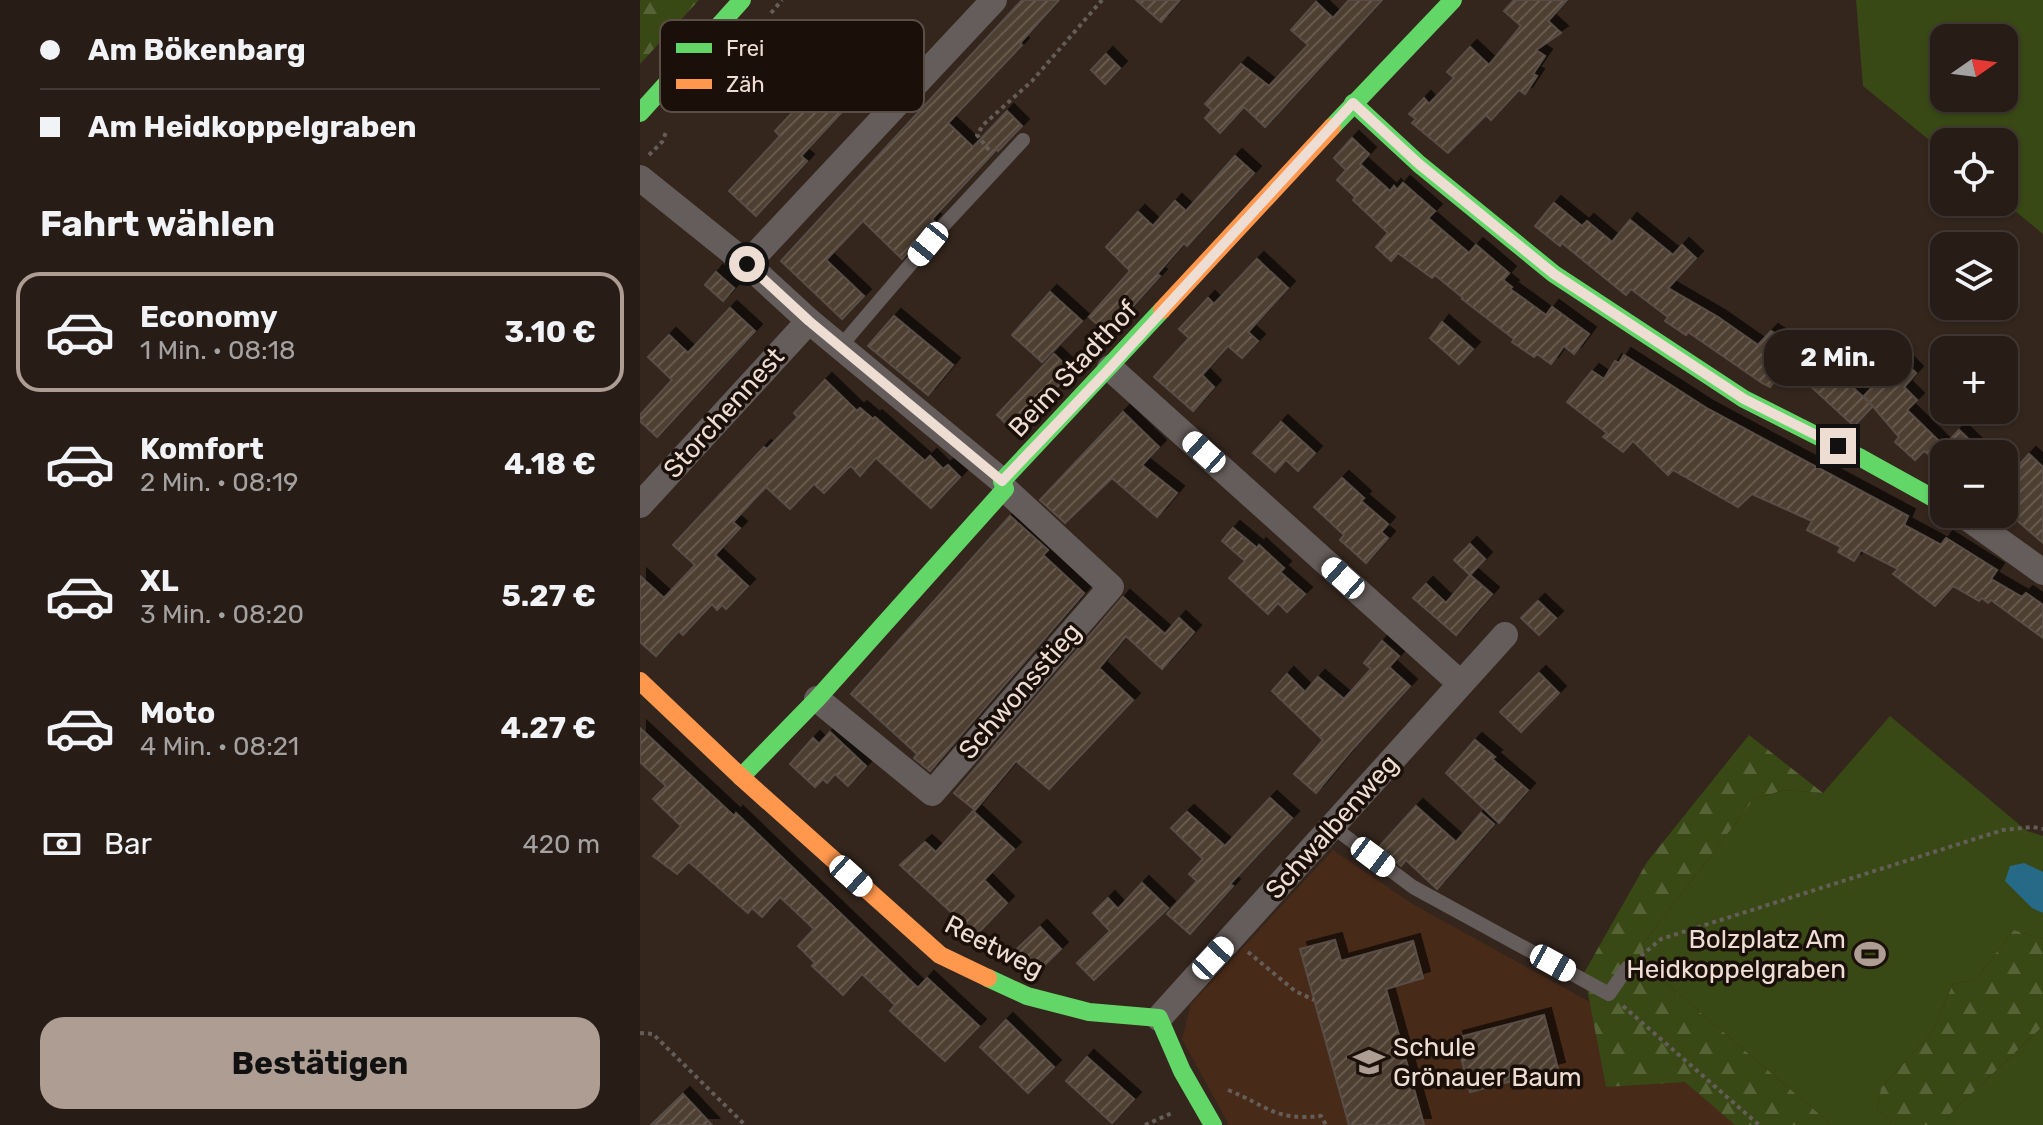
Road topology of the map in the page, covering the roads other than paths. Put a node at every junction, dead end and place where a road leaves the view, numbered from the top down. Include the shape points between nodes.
1 (742, 0) edge
2 (994, 0) edge
3 (1453, 0) edge
4 (724, 20) edge
5 (924, 75) edge
6 (660, 91) edge
7 (1353, 103) junction
8 (889, 112) edge
9 (640, 113) edge
10 (1023, 140) dead end
11 (640, 178) edge
12 (747, 264) junction
13 (809, 321) junction
14 (840, 347) junction
15 (1110, 368) junction
16 (1003, 485) junction
17 (1930, 496) edge
18 (640, 505) edge
19 (1982, 528) edge
20 (2043, 572) edge
21 (1505, 635) dead end
22 (640, 681) edge
23 (1460, 683) junction
24 (817, 699) junction
25 (741, 777) junction
26 (1333, 827) junction
27 (1627, 968) road end
28 (1159, 1018) junction
29 (1213, 1125) edge

1 - 4 street
2 - 5 street
3 - 7 street, Beim Stadthof
6 - 9 street
7 - 15 street, Beim Stadthof
7 - 17 street via 1554,274 1744,399
8 - 12 street
10 - 14 lane
11 - 12 street
12 - 13 street
13 - 14 street
13 - 18 street, Storchennest
14 - 16 street
15 - 16 street, Beim Stadthof
15 - 23 street
16 - 24 street, Beim Stadthof
16 - 24 street, Schwonsstieg via 1111,587 932,793
19 - 20 street
21 - 23 street, Schwalbenweg
22 - 25 street, Reetweg
23 - 26 street, Schwalbenweg
24 - 25 street, Beim Stadthof
25 - 28 street, Reetweg via 940,955 1027,996 1089,1012
26 - 27 lane via 1413,887 1609,994
26 - 28 street, Schwalbenweg
28 - 29 street

